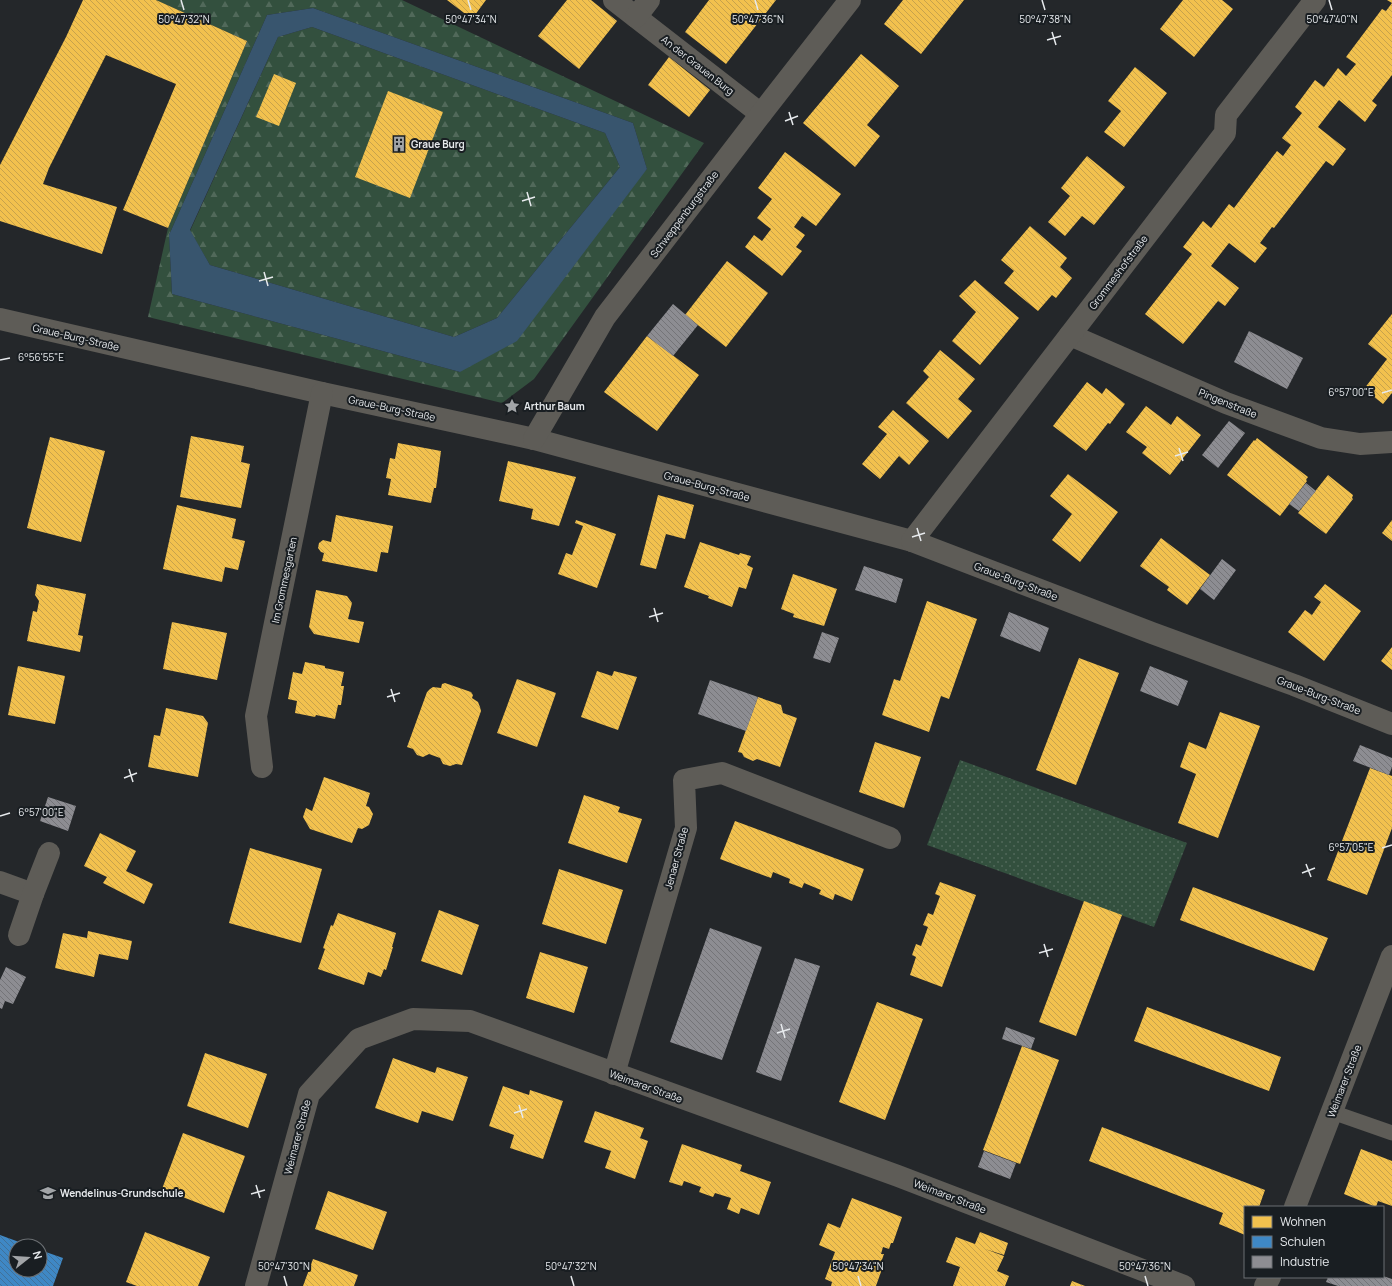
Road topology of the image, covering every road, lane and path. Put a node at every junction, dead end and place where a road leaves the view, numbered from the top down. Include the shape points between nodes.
1 (614, 0) edge
2 (649, 0) edge
3 (850, 0) edge
4 (1315, 0) edge
5 (636, 17) junction
6 (761, 114) junction
7 (0, 319) edge
8 (1070, 335) junction
9 (322, 393) junction
10 (534, 439) junction
11 (1392, 442) edge
12 (912, 541) junction
13 (1392, 724) edge
14 (262, 767) dead end
15 (890, 838) dead end
16 (49, 853) dead end
17 (0, 882) edge
18 (33, 894) junction
19 (19, 935) dead end
20 (1392, 956) edge
21 (1387, 982) edge
22 (614, 1074) junction
23 (1332, 1112) junction
24 (1392, 1133) edge
25 (1295, 1206) edge
26 (256, 1286) edge
27 (1184, 1286) edge

1 - 5 street, An der Grauen Burg
2 - 5 street
3 - 6 street, Schweppenburgstraße
4 - 8 street, Grommeshofstraße via 1226,115 1225,133
5 - 6 street, An der Grauen Burg
6 - 10 street, Schweppenburgstraße via 605,317
7 - 9 street, Graue-Burg-Straße
8 - 11 street, Pingenstraße via 1226,403 1321,438 1360,444
8 - 12 street, Grommeshofstraße
9 - 10 street, Graue-Burg-Straße
9 - 14 street, Im Grommesgarten via 256,716
10 - 12 street, Graue-Burg-Straße
12 - 13 street, Graue-Burg-Straße
15 - 22 street, Jenaer Straße via 722,773 684,780 686,828
16 - 18 street
17 - 18 street
18 - 19 street
20 - 21 street, Weimarer Straße
21 - 23 street, Weimarer Straße
22 - 26 street, Weimarer Straße via 470,1021 413,1019 359,1039 309,1094
22 - 27 street, Weimarer Straße via 898,1176
23 - 24 lane
23 - 25 street, Weimarer Straße

